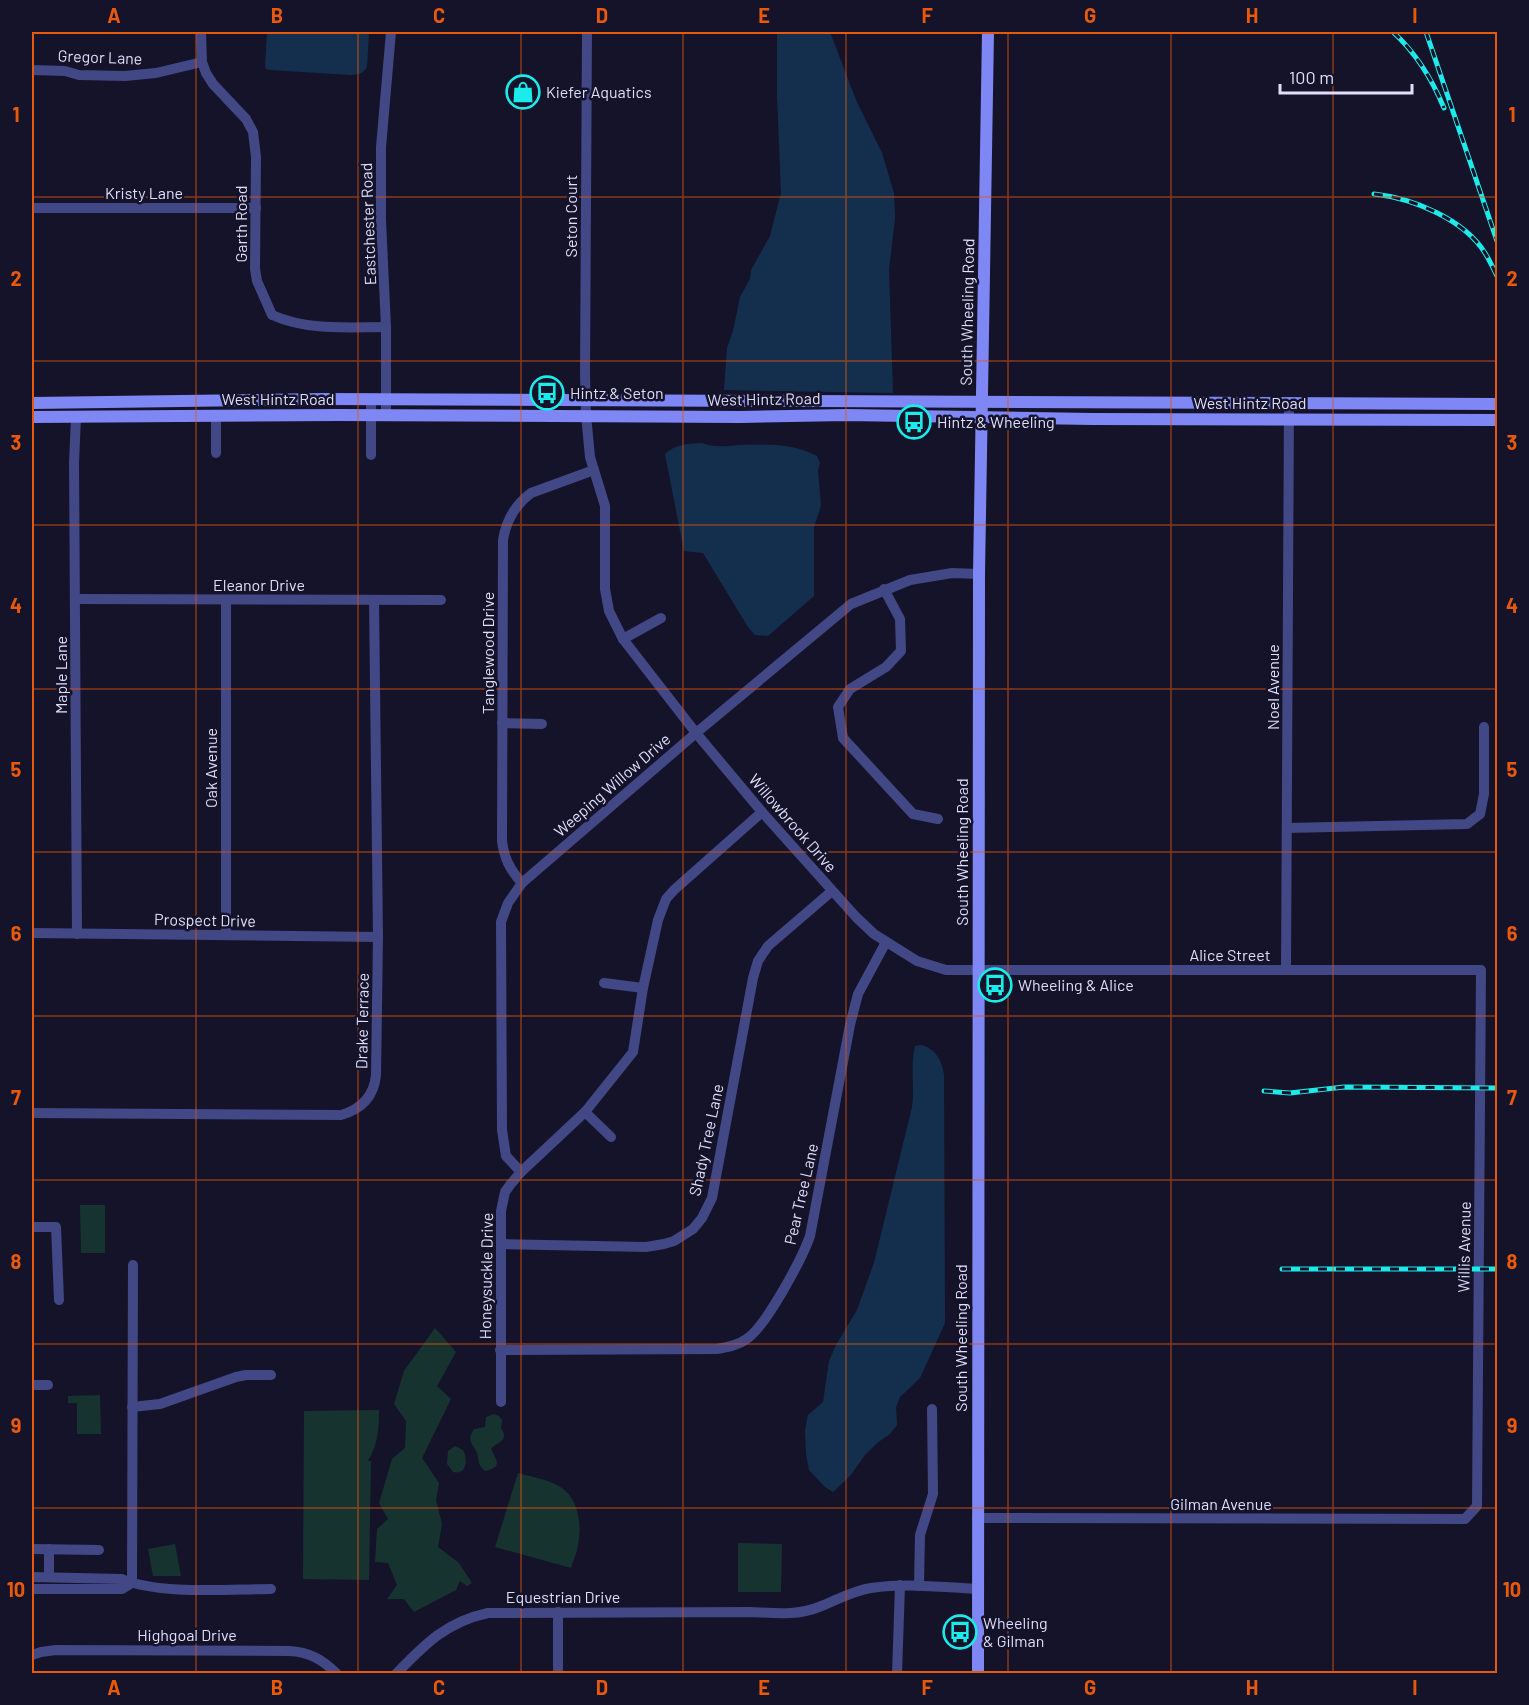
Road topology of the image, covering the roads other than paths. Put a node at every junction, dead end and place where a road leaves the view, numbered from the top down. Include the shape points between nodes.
1 (201, 32) edge
2 (391, 32) edge
3 (587, 32) edge
4 (988, 32) edge
5 (202, 62) junction
6 (32, 70) edge
7 (32, 208) edge
8 (256, 208) junction
9 (386, 327) junction
10 (371, 399) junction
11 (386, 399) junction
12 (585, 400) junction
13 (32, 402) edge
14 (982, 402) junction
15 (1289, 404) junction
16 (1497, 404) edge
17 (586, 415) junction
18 (216, 416) junction
19 (371, 416) junction
20 (386, 416) junction
21 (32, 417) edge
22 (76, 417) junction
23 (982, 417) junction
24 (1289, 420) junction
25 (1497, 420) edge
26 (216, 453) dead end
27 (371, 455) dead end
28 (594, 470) junction
29 (979, 574) junction
30 (884, 589) junction
31 (76, 599) junction
32 (226, 600) junction
33 (441, 600) dead end
34 (374, 601) junction
35 (661, 618) dead end
36 (623, 639) junction
37 (502, 723) junction
38 (542, 724) dead end
39 (1484, 728) dead end
40 (696, 733) junction
41 (762, 812) junction
42 (938, 819) dead end
43 (1287, 828) junction
44 (522, 883) junction
45 (832, 891) junction
46 (32, 933) edge
47 (77, 934) junction
48 (225, 935) junction
49 (378, 937) junction
50 (886, 942) junction
51 (1286, 969) junction
52 (1480, 970) joint
53 (979, 971) junction
54 (603, 982) dead end
55 (643, 988) junction
56 (585, 1112) junction
57 (32, 1113) edge
58 (611, 1137) dead end
59 (521, 1172) junction
60 (32, 1227) edge
61 (501, 1244) junction
62 (133, 1265) dead end
63 (59, 1300) dead end
64 (500, 1350) junction
65 (271, 1374) dead end
66 (32, 1385) edge
67 (48, 1385) dead end
68 (501, 1402) dead end
69 (132, 1407) junction
70 (932, 1409) dead end
71 (978, 1518) junction
72 (1465, 1519) joint
73 (32, 1549) edge
74 (49, 1549) junction
75 (99, 1550) dead end
76 (32, 1577) edge
77 (49, 1578) junction
78 (132, 1583) junction
79 (900, 1585) junction
80 (919, 1586) junction
81 (32, 1589) edge
82 (271, 1589) dead end
83 (978, 1589) junction
84 (558, 1612) junction
85 (32, 1655) edge
86 (402, 1672) edge
87 (337, 1674) edge
88 (558, 1674) edge
89 (897, 1674) edge
90 (978, 1674) edge

1 - 5 street, Garth Road
2 - 9 street, Eastchester Road via 381,147
3 - 12 street, Seton Court
4 - 14 main road, South Wheeling Road
5 - 6 street, Gregor Lane via 125,76
5 - 8 street, Garth Road via 213,84 253,132
7 - 8 street, Kristy Lane
8 - 9 street, Garth Road via 255,269 272,315 310,326
9 - 11 street, Eastchester Road
10 - 11 main road, West Hintz Road
10 - 13 main road, West Hintz Road
10 - 19 street
11 - 12 main road, West Hintz Road
11 - 20 street, Eastchester Road
12 - 14 main road, West Hintz Road
12 - 17 street, Willowbrook Drive
14 - 15 main road, West Hintz Road
14 - 23 main road, South Wheeling Road
15 - 16 main road, West Hintz Road
15 - 24 street, Noel Avenue
17 - 20 main road, West Hintz Road
17 - 23 main road, West Hintz Road
17 - 28 street, Willowbrook Drive
18 - 19 main road, West Hintz Road
18 - 22 main road, West Hintz Road
18 - 26 street
19 - 20 main road, West Hintz Road
19 - 27 street
21 - 22 main road, West Hintz Road
22 - 31 street, Maple Lane
23 - 24 main road, West Hintz Road
23 - 29 main road, South Wheeling Road
24 - 25 main road, West Hintz Road
24 - 43 street, Noel Avenue
28 - 36 street, Willowbrook Drive via 605,506 605,589 609,611
28 - 37 street, Tanglewood Drive via 523,498 505,528
29 - 30 street, Weeping Willow Drive via 910,579
29 - 53 main road, South Wheeling Road
30 - 40 street, Weeping Willow Drive via 851,604
30 - 42 street via 900,618 901,651 886,668 850,689 838,707 843,738 914,814
31 - 32 street, Eleanor Drive
31 - 47 street, Maple Lane
32 - 34 street, Eleanor Drive
32 - 48 street, Oak Avenue
33 - 34 street, Eleanor Drive
34 - 49 street, Drake Terrace
35 - 36 street
36 - 40 street, Willowbrook Drive
37 - 38 street
37 - 44 street, Tanglewood Drive via 503,851 509,868
39 - 43 street via 1484,794 1480,814 1467,824
40 - 41 street, Willowbrook Drive
40 - 44 street, Weeping Willow Drive
41 - 45 street, Willowbrook Drive
41 - 55 street, Honeysuckle Drive via 666,899
43 - 51 street, Noel Avenue
44 - 59 street, Weeping Willow Drive via 501,922 502,1130 506,1156
45 - 50 street, Willowbrook Drive
45 - 61 street, Shady Tree Lane via 768,946 758,960 712,1197 693,1229 674,1241 646,1247
46 - 47 street, Prospect Drive
47 - 48 street, Prospect Drive
48 - 49 street, Prospect Drive
49 - 57 street, Drake Terrace via 375,1083 368,1098 356,1109 341,1114
50 - 53 street, Willowbrook Drive via 926,964 946,970
50 - 64 street, Pear Tree Lane via 858,994 805,1252 755,1332 738,1344 717,1349
51 - 52 street, Alice Street
51 - 53 street, Alice Street
52 - 72 street, Willis Avenue via 1477,1506
53 - 71 main road, South Wheeling Road
54 - 55 street
55 - 56 street, Honeysuckle Drive via 633,1052
56 - 58 street
56 - 59 street, Honeysuckle Drive
59 - 61 street, Honeysuckle Drive via 502,1202
60 - 63 street via 56,1227
61 - 64 street, Honeysuckle Drive
62 - 69 street
64 - 68 street, Honeysuckle Drive
65 - 69 street via 236,1377 160,1404
66 - 67 street
69 - 78 street
70 - 80 street via 933,1494 920,1534
71 - 72 street, Gilman Avenue
71 - 83 main road, South Wheeling Road
73 - 74 street
74 - 75 street
74 - 77 street
76 - 77 street
77 - 78 street via 122,1579
78 - 81 street via 122,1589
78 - 82 street via 173,1589
79 - 80 street, Equestrian Drive
79 - 84 street, Equestrian Drive via 846,1594 818,1608 791,1614
79 - 89 street
80 - 83 street, Equestrian Drive
83 - 90 main road, South Wheeling Road
84 - 86 street, Equestrian Drive via 502,1612 457,1622 435,1635
84 - 88 street
85 - 87 street, Highgoal Drive via 56,1650 289,1651 314,1656

